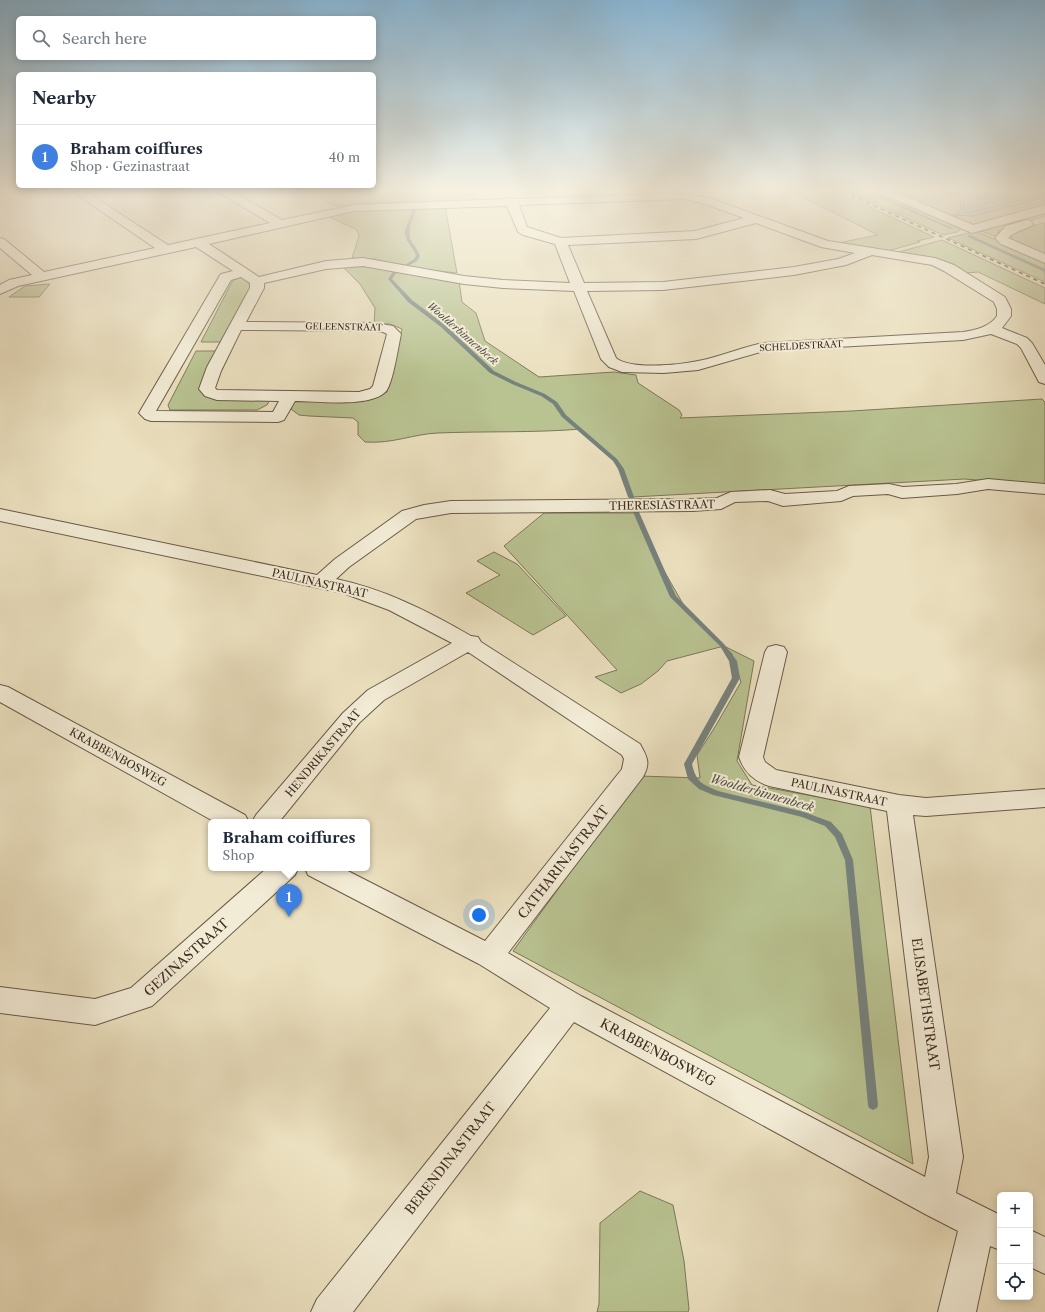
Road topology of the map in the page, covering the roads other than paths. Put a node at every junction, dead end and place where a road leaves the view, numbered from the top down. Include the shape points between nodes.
1 (10, 250) edge
2 (160, 250) edge
3 (210, 250) edge
4 (563, 250) edge
5 (859, 250) edge
6 (1026, 250) edge
7 (869, 252) junction
8 (1045, 259) edge
9 (243, 272) junction
10 (42, 277) junction
11 (257, 281) junction
12 (579, 288) junction
13 (0, 290) edge
14 (237, 326) junction
15 (992, 329) junction
16 (199, 347) junction
17 (225, 347) junction
18 (1045, 379) edge
19 (289, 397) junction
20 (1045, 489) edge
21 (0, 515) edge
22 (322, 582) junction
23 (470, 642) junction
24 (776, 652) dead end
25 (0, 692) edge
26 (635, 767) joint
27 (1045, 798) edge
28 (899, 804) junction
29 (231, 819) edge
30 (267, 819) edge
31 (283, 871) edge
32 (324, 871) edge
33 (489, 956) junction
34 (0, 1000) edge
35 (570, 1005) junction
36 (937, 1202) junction
37 (989, 1228) edge
38 (1033, 1250) edge
39 (1045, 1256) edge
40 (330, 1312) edge
41 (957, 1312) edge

1 - 10 street
2 - 10 street
3 - 9 street
4 - 12 street, SCHELDESTRAAT
5 - 7 street
6 - 8 street
7 - 12 street via 817,268 772,274 663,286
7 - 15 street via 942,265 995,296 1005,307 1005,315
9 - 11 street
9 - 16 street via 226,277
10 - 13 street via 14,283
11 - 12 street via 326,265 363,262 464,280
11 - 14 street, GELEENSTRAAT via 257,288
12 - 15 street, SCHELDESTRAAT via 609,359 614,364 635,369 704,365 764,347 948,338
14 - 17 street, GELEENSTRAAT
14 - 19 street, GELEENSTRAAT via 374,327 392,330 394,334 382,387 376,392 360,397
15 - 18 street via 1022,341
16 - 17 street
16 - 19 street via 147,413 151,416 278,417
17 - 19 street, GELEENSTRAAT via 208,382 207,389 211,393
20 - 22 street, THERESIASTRAAT via 988,484 902,493 888,489 849,491 841,496 783,500 770,495 731,498 721,503 693,505 452,507 409,515 342,563
21 - 22 street, PAULINASTRAAT
22 - 23 street, PAULINASTRAAT via 378,597 435,622
23 - 26 street, PAULINASTRAAT via 631,750 636,759
23 - 30 street, HENDRIKASTRAAT via 376,695 350,718
24 - 28 street, PAULINASTRAAT via 751,757 754,766 769,777
25 - 29 street, KRABBENBOSWEG
26 - 33 street, CATHARINASTRAAT
27 - 28 street, PAULINASTRAAT via 926,807
28 - 36 street, ELISABETHSTRAAT via 946,1157
31 - 34 street, GEZINASTRAAT via 141,997 95,1012
32 - 33 street, KRABBENBOSWEG
33 - 35 street, KRABBENBOSWEG
35 - 36 street, KRABBENBOSWEG
35 - 40 street, BERENDINASTRAAT
36 - 37 street, KRABBENBOSWEG
37 - 41 street
38 - 39 street

